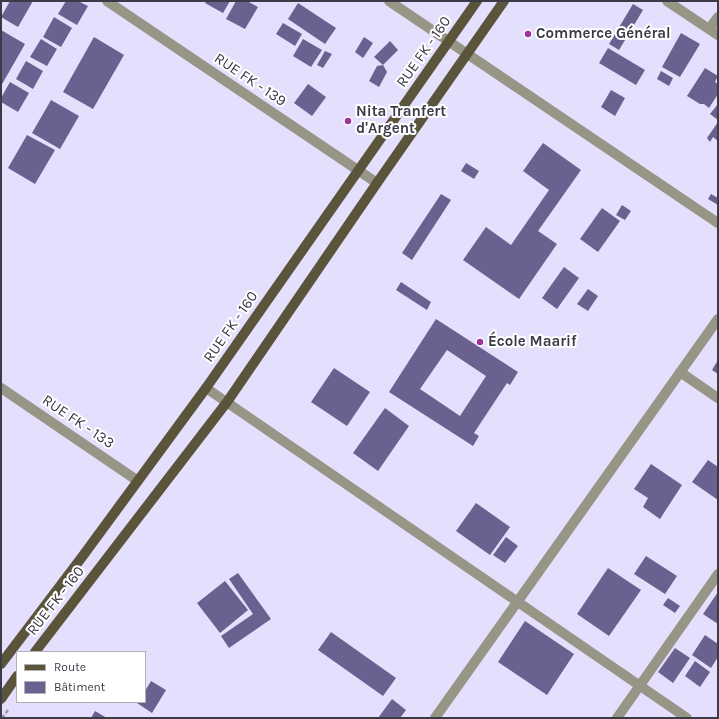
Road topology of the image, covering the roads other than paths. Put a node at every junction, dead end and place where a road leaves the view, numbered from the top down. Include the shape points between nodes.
1 (107, 1) edge
2 (389, 1) edge
3 (477, 1) edge
4 (504, 1) edge
5 (667, 1) edge
6 (718, 16) edge
7 (714, 32) edge
8 (449, 42) junction
9 (467, 54) junction
10 (358, 171) junction
11 (376, 183) junction
12 (718, 223) edge
13 (718, 319) edge
14 (680, 372) junction
15 (1, 388) edge
16 (206, 388) junction
17 (718, 398) edge
18 (227, 402) junction
19 (138, 481) junction
20 (718, 574) edge
21 (517, 602) junction
22 (36, 651) edge
23 (8, 654) junction
24 (16, 659) edge
25 (1, 664) edge
26 (16, 677) edge
27 (640, 686) junction
28 (1, 699) edge
29 (435, 718) edge
30 (617, 718) edge
31 (686, 718) edge

1 - 10 street, RUE FK - 139
2 - 8 street
3 - 8 main road, RUE FK - 160
4 - 9 main road, RUE FK - 160
5 - 7 street
6 - 7 street
8 - 9 street
8 - 10 main road, RUE FK - 160
9 - 11 main road, RUE FK - 160
9 - 12 street
10 - 11 street, RUE FK - 139
10 - 16 main road, RUE FK - 160
11 - 18 main road, RUE FK - 160
13 - 14 street
14 - 17 street
14 - 21 street
15 - 19 street, RUE FK - 133
16 - 18 street
16 - 19 main road, RUE FK - 160
18 - 21 street
18 - 22 main road, RUE FK - 160
19 - 23 main road, RUE FK - 160
20 - 27 street
21 - 27 street
21 - 29 street
23 - 24 main road
23 - 25 main road, RUE FK - 160
26 - 28 main road
27 - 30 street
27 - 31 street

